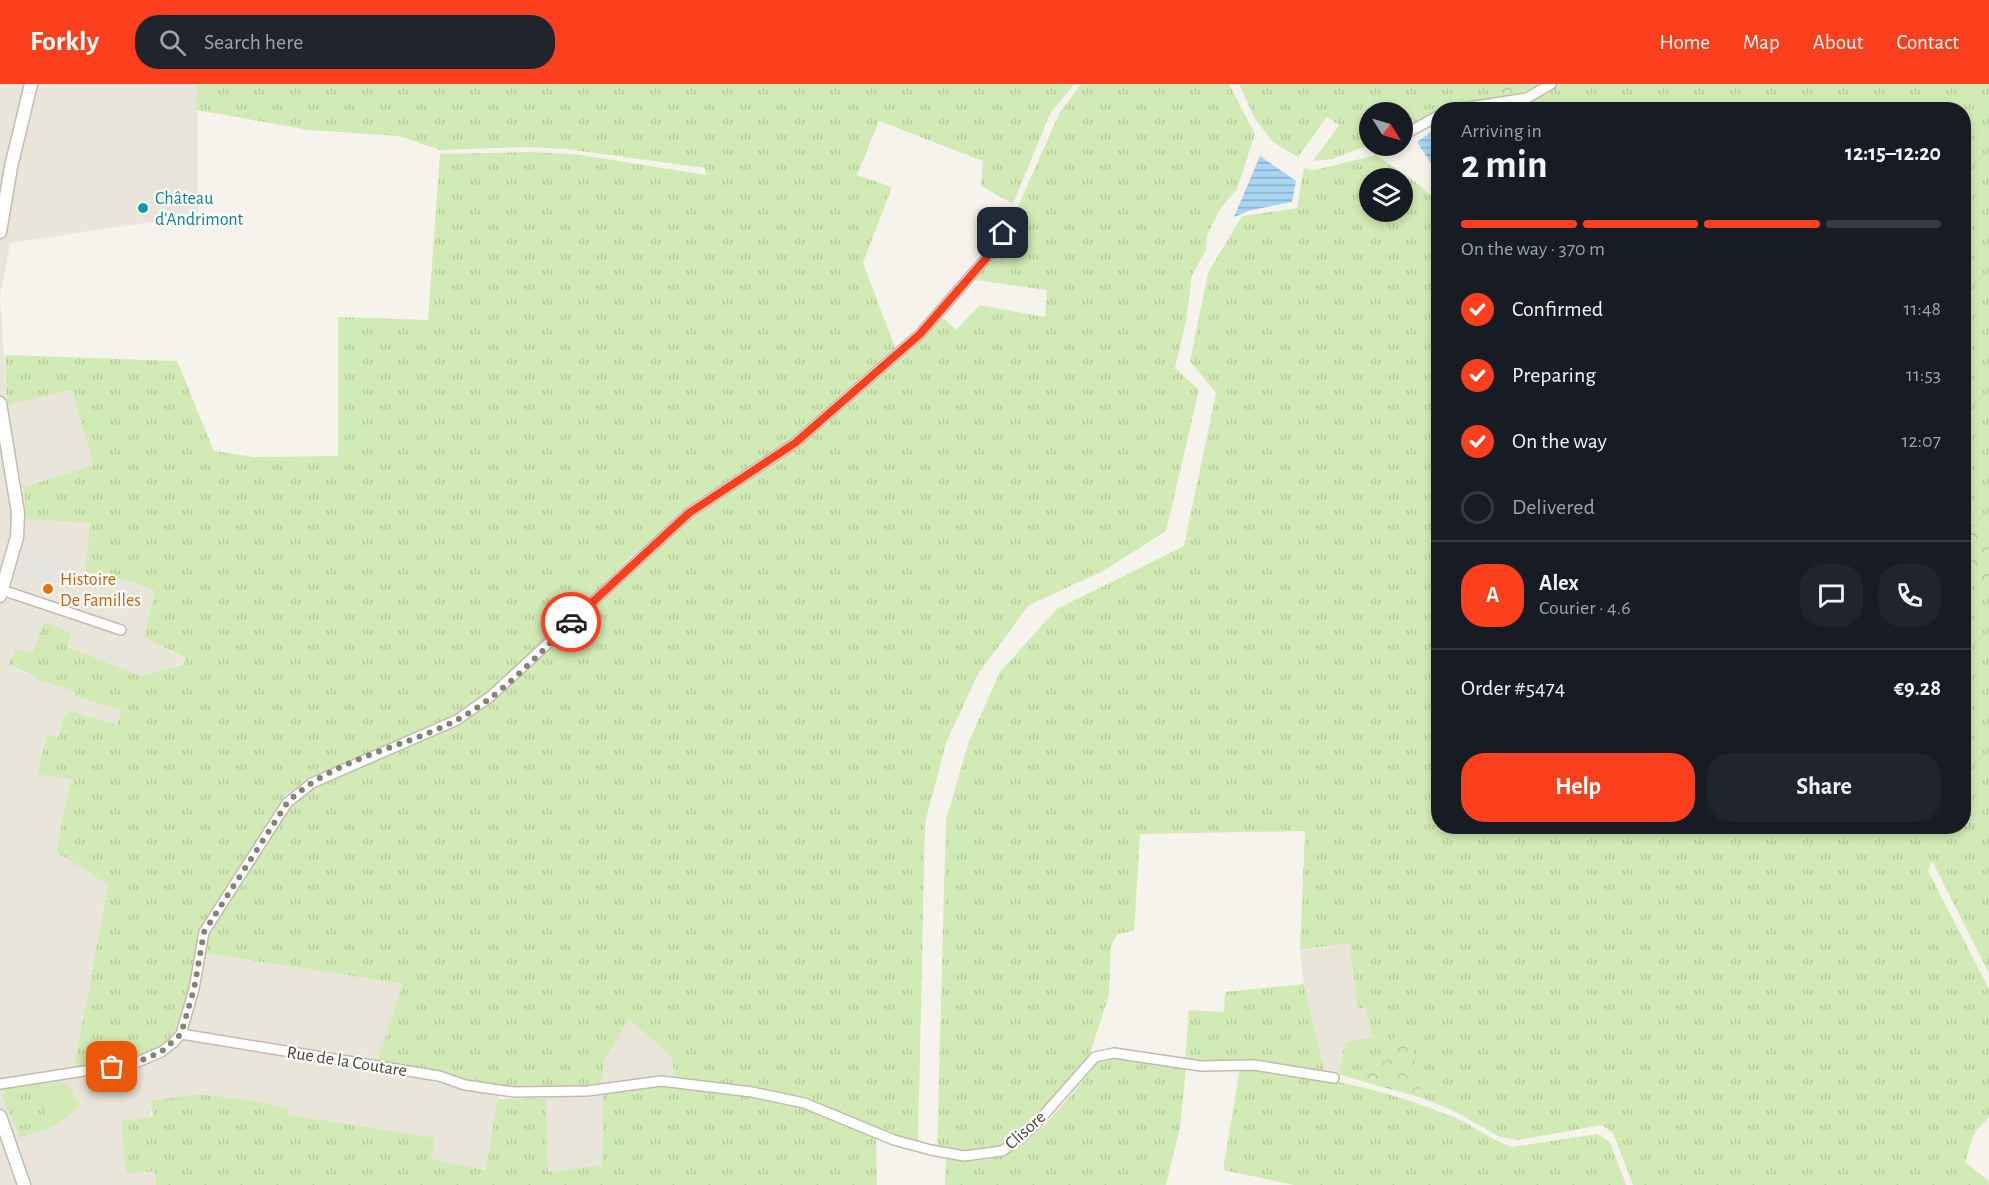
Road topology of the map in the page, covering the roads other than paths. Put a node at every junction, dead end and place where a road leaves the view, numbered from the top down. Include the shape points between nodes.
1 (31, 84) edge
2 (1551, 84) edge
3 (1502, 102) edge
4 (1431, 120) edge
5 (1413, 131) edge
6 (2, 202) edge
7 (0, 232) edge
8 (1003, 233) dead end
9 (0, 404) edge
10 (2, 586) edge
11 (121, 630) dead end
12 (181, 1034) junction
13 (1334, 1078) dead end
14 (0, 1084) edge
15 (702, 1086) joint
16 (0, 1116) edge
17 (24, 1185) edge

1 - 6 street
2 - 3 street via 1527,98
4 - 5 street
6 - 7 street
8 - 12 street via 988,256 920,334 795,443 689,513 491,696 457,720 297,792 204,932
9 - 10 street via 18,513 17,537
10 - 11 street
12 - 14 street via 161,1052 135,1063
12 - 15 street, Rue de la Coutare via 514,1092 587,1091 661,1081
13 - 15 street, Clisore via 1254,1065 1201,1066 1114,1053 1095,1056 1017,1141 1002,1151 964,1155 894,1140 804,1103
16 - 17 street

